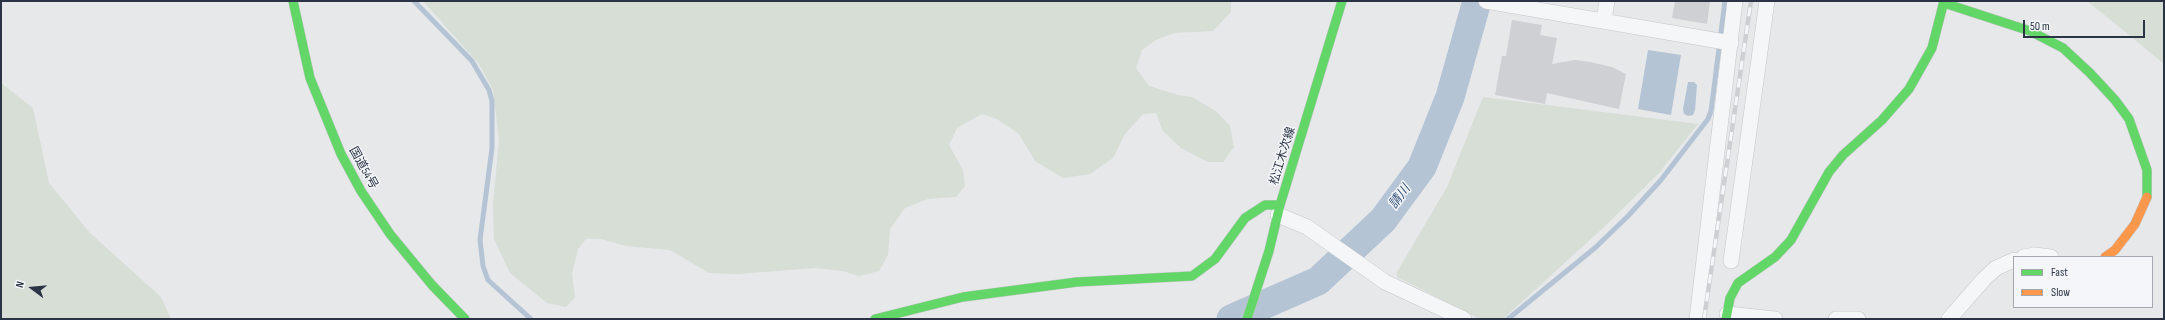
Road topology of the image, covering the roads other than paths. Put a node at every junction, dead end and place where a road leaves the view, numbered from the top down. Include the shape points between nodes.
1 (293, 1) edge
2 (1342, 1) edge
3 (1486, 1) edge
4 (1607, 1) edge
5 (1735, 1) edge
6 (1767, 1) edge
7 (1944, 2) edge
8 (1604, 21) junction
9 (1723, 42) junction
10 (1279, 210) junction
11 (2030, 256) edge
12 (2043, 256) edge
13 (2106, 256) edge
14 (2013, 260) edge
15 (1731, 261) dead end
16 (1726, 316) edge
17 (465, 319) edge
18 (875, 319) edge
19 (1247, 319) edge
20 (1464, 319) edge
21 (1698, 319) edge
22 (1775, 319) edge
23 (1836, 319) edge
24 (1858, 319) edge
25 (1949, 319) edge

1 - 17 main road, 国道54号 via 310,78 341,154 361,191 390,234 432,285
2 - 10 main road, 松江木次線
3 - 8 street
4 - 8 street
5 - 9 street
6 - 15 street
7 - 13 main road via 2030,32 2063,48 2090,73 2129,119 2147,170 2147,197 2125,239
7 - 16 main road via 1932,48 1909,89 1882,120 1829,172 1791,240 1775,257 1738,283 1730,298
8 - 9 street
9 - 21 street
10 - 18 main road via 1265,205 1245,218 1215,259 1192,276 1077,282 978,295
10 - 19 main road, 松江木次線
10 - 20 street via 1327,240 1373,275
11 - 12 street
14 - 25 street via 1996,268
16 - 22 street
23 - 24 street

